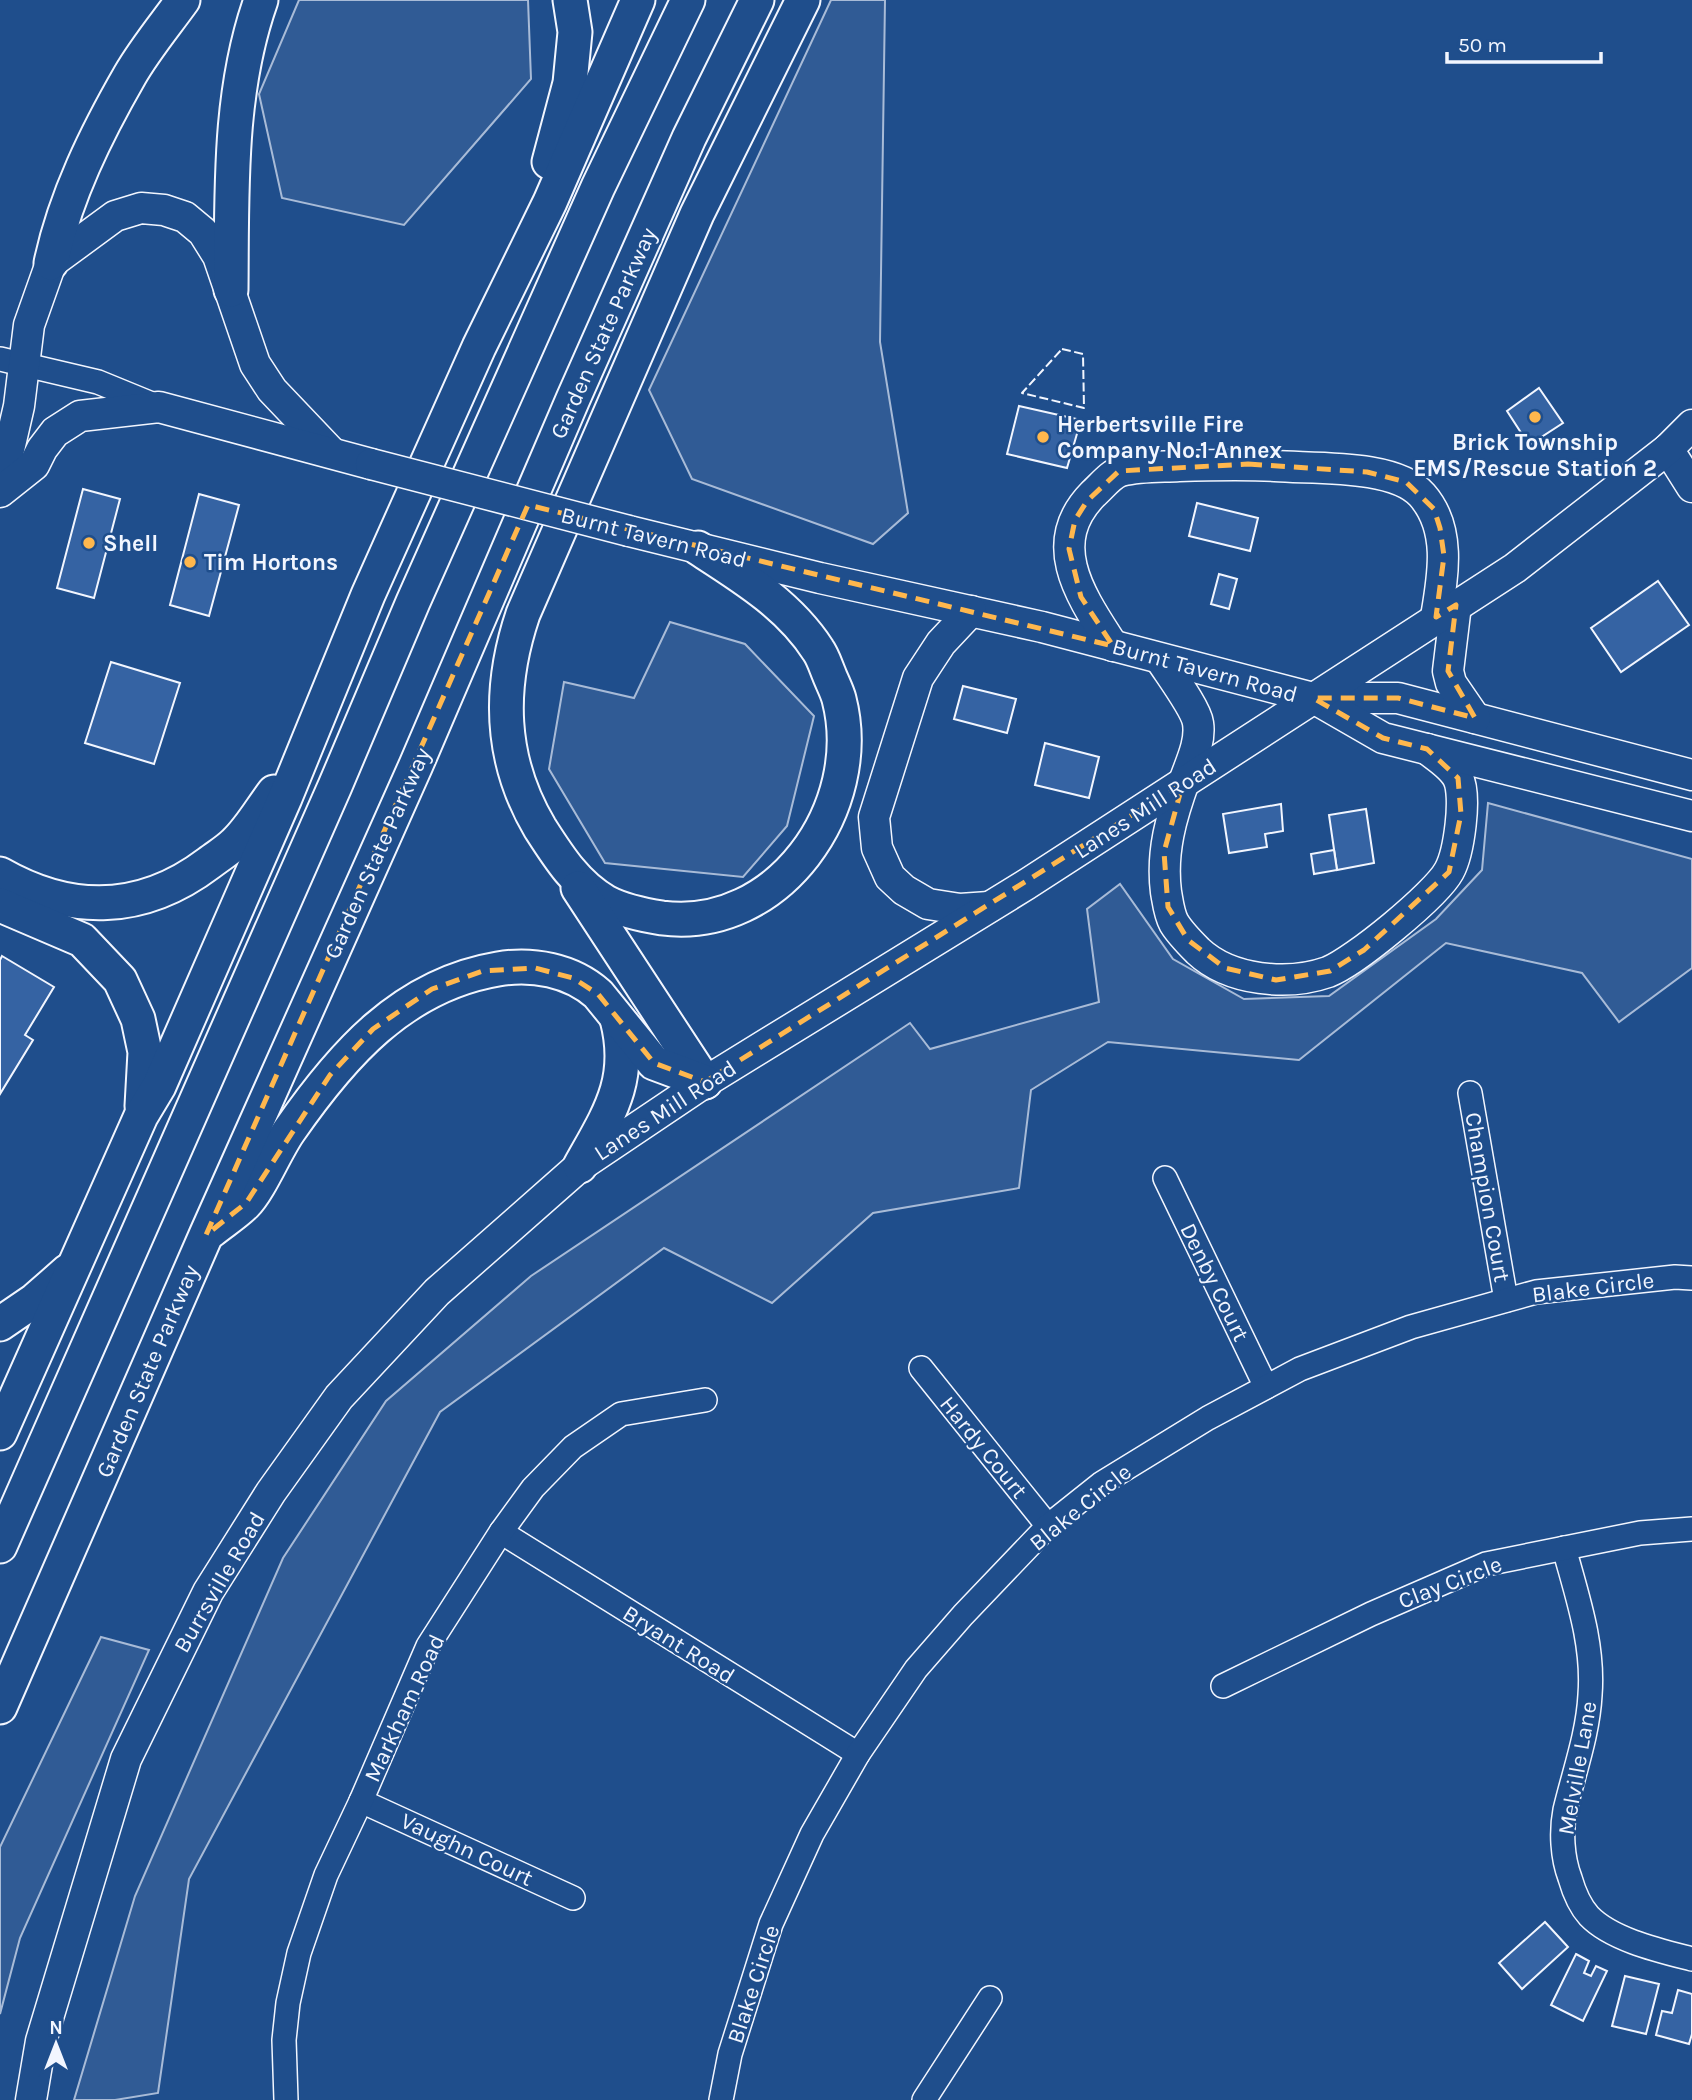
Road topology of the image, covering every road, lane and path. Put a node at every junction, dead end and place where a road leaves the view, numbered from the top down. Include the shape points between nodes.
1 (183, 0) edge
2 (261, 0) edge
3 (570, 0) edge
4 (638, 0) edge
5 (688, 0) edge
6 (757, 0) edge
7 (803, 0) edge
8 (51, 263) junction
9 (231, 290) junction
10 (479, 346) junction
11 (12, 362) edge
12 (159, 408) junction
13 (1692, 425) edge
14 (331, 452) junction
15 (1680, 454) edge
16 (1692, 486) edge
17 (0, 491) edge
18 (698, 548) junction
19 (971, 611) junction
20 (1446, 611) junction
21 (1113, 646) junction
22 (1161, 660) junction
23 (1313, 698) junction
24 (1475, 718) junction
25 (1427, 749) junction
26 (1692, 753) edge
27 (301, 757) junction
28 (1639, 761) junction
29 (1692, 775) edge
30 (1183, 783) junction
31 (1692, 816) edge
32 (562, 863) junction
33 (0, 874) edge
34 (0, 905) edge
35 (989, 907) junction
36 (617, 1019) junction
37 (705, 1083) junction
38 (1470, 1093) dead end
39 (141, 1116) junction
40 (580, 1166) junction
41 (1165, 1178) dead end
42 (206, 1235) junction
43 (75, 1265) junction
44 (1692, 1278) edge
45 (1506, 1300) junction
46 (0, 1324) edge
47 (921, 1368) dead end
48 (1266, 1387) junction
49 (705, 1400) dead end
50 (0, 1433) edge
51 (1048, 1526) junction
52 (1692, 1530) edge
53 (501, 1532) junction
54 (0, 1546) edge
55 (1564, 1548) junction
56 (1223, 1686) dead end
57 (0, 1707) edge
58 (858, 1754) junction
59 (361, 1801) junction
60 (573, 1898) dead end
61 (1692, 1959) edge
62 (990, 1998) dead end
63 (31, 2100) edge
64 (286, 2100) edge
65 (721, 2100) edge
66 (924, 2100) edge

1 - 8 highway via 131,74 85,163 59,225
2 - 9 highway via 243,68 232,153
3 - 10 highway via 575,32 570,83 554,149
4 - 10 highway via 550,202
5 - 54 highway via 598,187 413,602
6 - 42 highway, Garden State Parkway via 678,163
7 - 32 highway via 697,214 512,647 506,682 506,732 517,781
8 - 9 main road via 115,216 141,208 164,209 185,217 203,232
8 - 11 main road
9 - 14 main road via 255,364 272,390
10 - 27 highway
11 - 12 street, Burnt Tavern Road via 98,382
11 - 17 main road via 19,406
12 - 14 main road, Burnt Tavern Road
12 - 17 main road via 80,416 55,432 34,465
13 - 15 main road, Lanes Mill Road
14 - 18 main road, Burnt Tavern Road, bridge
15 - 16 main road
15 - 20 main road, Lanes Mill Road
18 - 19 main road, Burnt Tavern Road
18 - 32 highway via 789,613 819,652 839,698 844,728 844,759 831,808 818,838 767,892 736,909 706,917 678,920 629,911 589,890
19 - 21 main road, Burnt Tavern Road
19 - 35 main road via 918,678 874,817 877,848 890,877 904,890 928,904
20 - 21 main road via 1440,528 1434,509 1406,482 1367,472 1248,464 1119,471 1074,520 1069,549 1081,597
20 - 23 main road, Lanes Mill Road
20 - 24 main road via 1451,683
21 - 22 main road, Burnt Tavern Road
22 - 23 main road, Burnt Tavern Road
22 - 30 main road via 1198,721 1198,739
23 - 24 main road, Burnt Tavern Road via 1398,698
23 - 25 main road, Burnt Tavern Road via 1383,738
23 - 30 main road, Lanes Mill Road
24 - 28 main road, Burnt Tavern Road
25 - 30 main road via 1458,778 1461,814 1456,853 1448,872 1364,950 1330,971 1304,978 1276,980 1225,968 1200,953 1173,922 1164,852
25 - 31 main road, Burnt Tavern Road
26 - 28 main road
27 - 33 highway via 235,843 193,875 151,896 101,904 61,900 26,889
27 - 39 highway via 159,1086
28 - 29 main road, Burnt Tavern Road
30 - 35 main road, Lanes Mill Road
32 - 37 highway
34 - 39 highway via 82,940 120,981 138,1019 145,1052
35 - 37 main road, Lanes Mill Road
36 - 37 highway via 654,1063
36 - 40 highway via 623,1041 620,1086
36 - 42 highway via 589,986 558,971 511,966 432,989 373,1029 330,1075 287,1133 246,1203
37 - 40 main road, Lanes Mill Road
38 - 45 street, Champion Court
39 - 43 highway
40 - 63 main road, Burrsville Road via 438,1292 339,1397 208,1592 125,1759 41,2041
41 - 48 street, Denby Court
42 - 57 highway, Garden State Parkway
43 - 46 highway
43 - 50 highway
44 - 45 street, Blake Circle via 1536,1292
45 - 48 street, Blake Circle via 1411,1327 1300,1369
47 - 51 street, Hardy Court
48 - 51 street, Blake Circle via 1102,1483
49 - 53 street, Markham Road via 621,1414 573,1447 533,1488
51 - 58 street, Blake Circle via 916,1669
52 - 55 street, Clay Circle via 1640,1532
53 - 58 street, Bryant Road
53 - 59 street, Markham Road via 428,1646
55 - 56 street, Clay Circle via 1486,1564
55 - 61 street, Melville Lane via 1586,1626 1590,1665 1586,1727 1564,1814 1566,1867 1576,1897 1590,1917 1615,1934
58 - 65 street, Blake Circle via 812,1833 771,1924 730,2054
59 - 60 street, Vaughn Court
59 - 64 street, Markham Road via 326,1875 299,1953 284,2040
62 - 66 street

